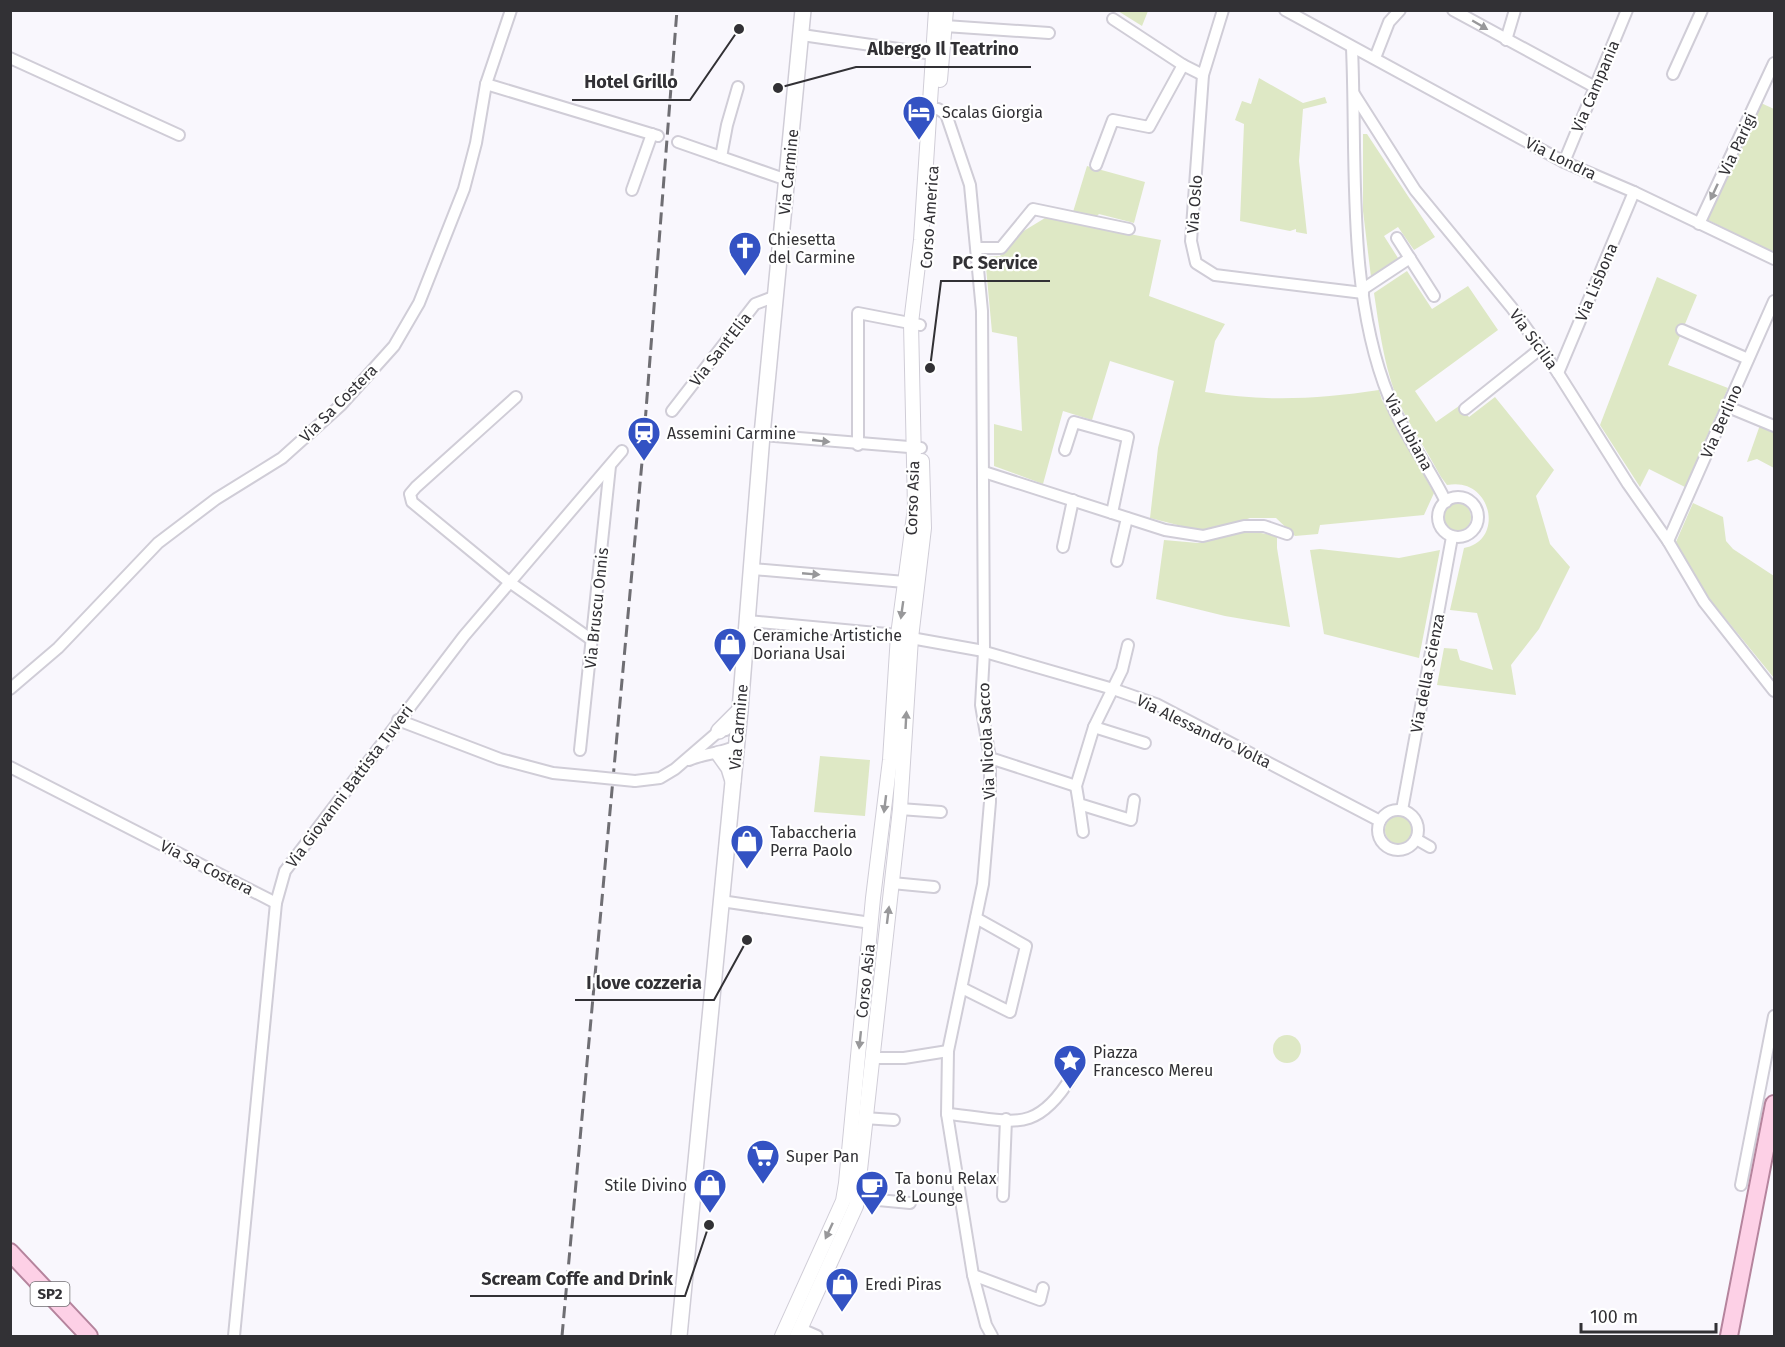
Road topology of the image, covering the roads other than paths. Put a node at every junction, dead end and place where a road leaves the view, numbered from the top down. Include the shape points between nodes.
1 (510, 10) edge
2 (803, 10) edge
3 (936, 10) edge
4 (946, 10) edge
5 (1223, 10) edge
6 (1286, 10) edge
7 (1400, 10) edge
8 (1454, 10) edge
9 (1515, 10) edge
10 (1627, 10) edge
11 (1702, 10) edge
12 (1113, 19) dead end
13 (945, 26) junction
14 (1049, 33) dead end
15 (802, 35) junction
16 (1506, 40) junction
17 (1352, 48) junction
18 (933, 54) junction
19 (10, 58) edge
20 (1375, 58) junction
21 (1774, 63) edge
22 (1182, 65) junction
23 (1673, 74) dead end
24 (1203, 75) junction
25 (486, 84) junction
26 (1593, 86) junction
27 (738, 87) dead end
28 (1354, 94) junction
29 (934, 109) junction
30 (1373, 126) junction
31 (1355, 132) junction
32 (179, 135) dead end
33 (678, 142) dead end
34 (721, 157) junction
35 (1564, 162) junction
36 (1096, 165) dead end
37 (788, 180) junction
38 (632, 190) dead end
39 (1634, 192) junction
40 (1699, 224) junction
41 (1129, 229) dead end
42 (1397, 238) dead end
43 (977, 248) junction
44 (1410, 258) junction
45 (1774, 259) edge
46 (1363, 291) junction
47 (776, 296) junction
48 (1434, 296) dead end
49 (1774, 301) edge
50 (1770, 322) edge
51 (916, 324) junction
52 (1682, 330) dead end
53 (1540, 349) junction
54 (1748, 359) junction
55 (1558, 373) junction
56 (516, 397) dead end
57 (1728, 407) junction
58 (1465, 409) dead end
59 (672, 411) dead end
60 (1774, 426) edge
61 (762, 435) junction
62 (858, 445) junction
63 (917, 448) junction
64 (1065, 450) dead end
65 (622, 451) dead end
66 (610, 466) junction
67 (984, 472) junction
68 (1072, 500) junction
69 (1446, 502) junction
70 (1112, 513) junction
71 (1127, 518) junction
72 (1287, 534) dead end
73 (1452, 537) junction
74 (1668, 542) junction
75 (1063, 547) dead end
76 (1117, 561) dead end
77 (753, 569) junction
78 (508, 582) junction
79 (906, 582) junction
80 (748, 621) junction
81 (904, 636) junction
82 (592, 640) junction
83 (1128, 645) dead end
84 (984, 652) junction
85 (10, 689) edge
86 (1113, 689) junction
87 (1774, 691) edge
88 (740, 710) junction
89 (398, 720) junction
90 (1094, 727) junction
91 (719, 731) junction
92 (737, 739) junction
93 (1145, 743) dead end
94 (580, 750) dead end
95 (719, 754) junction
96 (990, 758) junction
97 (684, 761) junction
98 (10, 766) edge
99 (733, 782) junction
100 (1076, 786) junction
101 (1134, 800) dead end
102 (1079, 804) junction
103 (900, 809) junction
104 (1402, 810) junction
105 (941, 812) dead end
106 (1380, 821) junction
107 (1083, 832) dead end
108 (1416, 839) junction
109 (1430, 847) dead end
110 (892, 883) junction
111 (934, 887) dead end
112 (721, 901) junction
113 (276, 903) junction
114 (976, 918) junction
115 (871, 923) junction
116 (962, 988) junction
117 (1774, 1016) edge
118 (948, 1051) junction
119 (871, 1058) junction
120 (1072, 1076) dead end
121 (1774, 1104) edge
122 (947, 1114) junction
123 (864, 1118) junction
124 (1006, 1119) junction
125 (894, 1120) dead end
126 (1774, 1155) edge
127 (1741, 1185) dead end
128 (1003, 1196) dead end
129 (857, 1198) junction
130 (910, 1203) dead end
131 (10, 1252) edge
132 (816, 1258) junction
133 (829, 1265) junction
134 (973, 1275) junction
135 (1043, 1288) dead end
136 (799, 1333) edge
137 (88, 1336) edge
138 (234, 1336) edge
139 (679, 1336) edge
140 (782, 1336) edge
141 (817, 1336) edge
142 (992, 1336) edge
143 (1729, 1336) edge
144 (1739, 1336) edge

1 - 25 street, Via Sa Costera
2 - 15 main road, Via Carmine
3 - 18 street, Corso America
4 - 13 street, Corso America
5 - 24 street, Via Oslo
6 - 17 street
7 - 20 street via 1389,22
8 -> 16 street
9 - 16 street
10 - 26 street, Via Campania
11 - 23 street
12 - 22 street
13 - 14 street
13 - 29 street, Corso America
15 - 18 street
15 - 37 main road, Via Carmine
16 - 26 street
17 - 20 street, Via Londra
17 - 28 street, Via Sicilia
18 - 29 street, Corso America
19 - 32 street
20 - 35 street, Via Londra
21 -> 40 street, Via Parigi
22 - 24 street
22 - 36 street via 1149,127 1113,120
24 - 46 street, Via Oslo via 1191,241 1196,263 1215,275
25 - 38 street via 655,135
25 - 85 street, Via Sa Costera via 464,189 419,303 394,346 341,405 282,458 216,499 158,543 58,648
26 - 35 street, Via Campania
27 - 34 street
28 - 30 street, Via Sicilia
28 - 31 street, Via Lubiana
29 - 43 street, Via Nicola Sacco via 946,114 970,185
29 - 51 street, Corso America
30 - 31 street
30 - 53 street, Via Sicilia via 1414,190 1512,308
31 - 46 street, Via Lubiana via 1354,207
33 - 34 street
34 - 37 street
35 - 39 street, Via Londra
37 - 47 main road, Via Carmine
39 - 40 street, Via Londra
39 - 55 street, Via Lisbona
40 - 45 street, Via Londra
41 - 43 street via 1033,209 1001,248
42 - 44 street
43 - 67 street, Via Nicola Sacco via 982,311
44 - 46 street
44 - 48 street
46 - 69 street, Via Lubiana via 1389,398
47 - 59 street, Via Sant'Elia via 755,304
47 - 61 main road, Via Carmine
49 - 50 street, Via Berlino
50 - 54 street, Via Berlino
51 - 62 street via 858,313
51 - 63 street, Corso America
52 - 54 street
53 - 55 street, Via Sicilia
53 - 58 street
54 - 57 street, Via Berlino
55 - 74 street, Via Sicilia
56 - 78 street via 410,494 412,502
57 - 60 street
57 - 74 street, Via Berlino
61 -> 62 street
61 - 77 main road, Via Carmine
62 - 63 street
63 - 79 street, Corso Asia
63 - 81 street, Corso Asia via 924,528
64 - 70 street via 1074,422 1128,437
65 - 66 street, Via Giovanni Battista Tuveri
66 - 78 street, Via Giovanni Battista Tuveri
66 - 82 street, Via Bruscu Onnis
67 - 68 street
67 - 84 street, Via Nicola Sacco
68 - 70 street
68 - 75 street
69 - 73 street via 1439,512 1439,524
69 - 73 street via 1465,498 1478,513 1472,532
70 - 71 street
71 - 72 street via 1203,536 1244,526 1264,526
71 - 76 street
73 - 104 street, Via della Scienza
74 - 87 street, Via Sicilia via 1704,602
77 -> 79 street
77 - 80 main road, Via Carmine
78 - 82 street
78 - 89 street, Via Giovanni Battista Tuveri
79 -> 81 street, Corso Asia
80 - 81 street, Via Alessandro Volta
80 - 88 main road, Via Carmine
81 - 84 street, Via Alessandro Volta
103 -> 81 street, Corso Asia
81 -> 115 street, Corso Asia
82 - 94 street, Via Bruscu Onnis
83 - 86 street
84 - 86 street, Via Alessandro Volta
84 - 96 street, Via Nicola Sacco via 981,705
86 - 90 street
86 - 106 street, Via Alessandro Volta via 1208,729
88 - 91 main road
88 - 92 main road, Via Carmine
89 - 97 street, bridge via 500,759 553,773 635,781 660,778
89 - 113 street, Via Giovanni Battista Tuveri via 285,871
90 - 93 street
90 - 100 street
91 - 92 street
91 - 97 street
92 - 95 street
92 - 99 main road, Via Carmine
95 - 97 street
95 - 99 main road
96 - 100 street
96 - 114 street, Via Nicola Sacco via 983,884
98 - 113 street, Via Sa Costera
99 - 112 main road, Via Carmine
100 - 102 street
101 - 102 street via 1131,820
102 - 107 street
103 - 105 street
103 - 110 street, Corso Asia
104 - 106 street via 1389,812
104 - 108 street via 1416,821
106 - 108 street via 1379,833 1389,847 1405,848
108 - 109 street
110 - 111 street
119 -> 110 street, Corso Asia
112 - 115 street
112 - 139 main road, Via Carmine
113 - 138 street, Via Giovanni Battista Tuveri
114 - 116 street, Via Nicola Sacco
114 - 116 street via 1026,946 1020,976 1010,1012
115 -> 132 street, Corso Asia via 846,1183 843,1201
116 - 118 street, Via Nicola Sacco
117 - 127 street
118 - 119 street
118 - 122 street, Via Nicola Sacco
119 - 123 street, Corso Asia
120 - 124 street via 1044,1113 1026,1121
121 - 143 main road
122 - 124 street
122 - 134 street, Via Nicola Sacco
123 - 125 street
123 - 129 street, Corso Asia
124 - 128 street
126 - 144 main road
129 - 130 street
129 - 133 street, Corso Asia via 852,1220
131 - 137 main road, SP2
132 - 133 street
132 - 140 street, Corso Asia
133 - 136 street, Corso Asia
134 - 135 street via 1040,1300
134 - 142 street, Via Nicola Sacco
136 - 141 street

